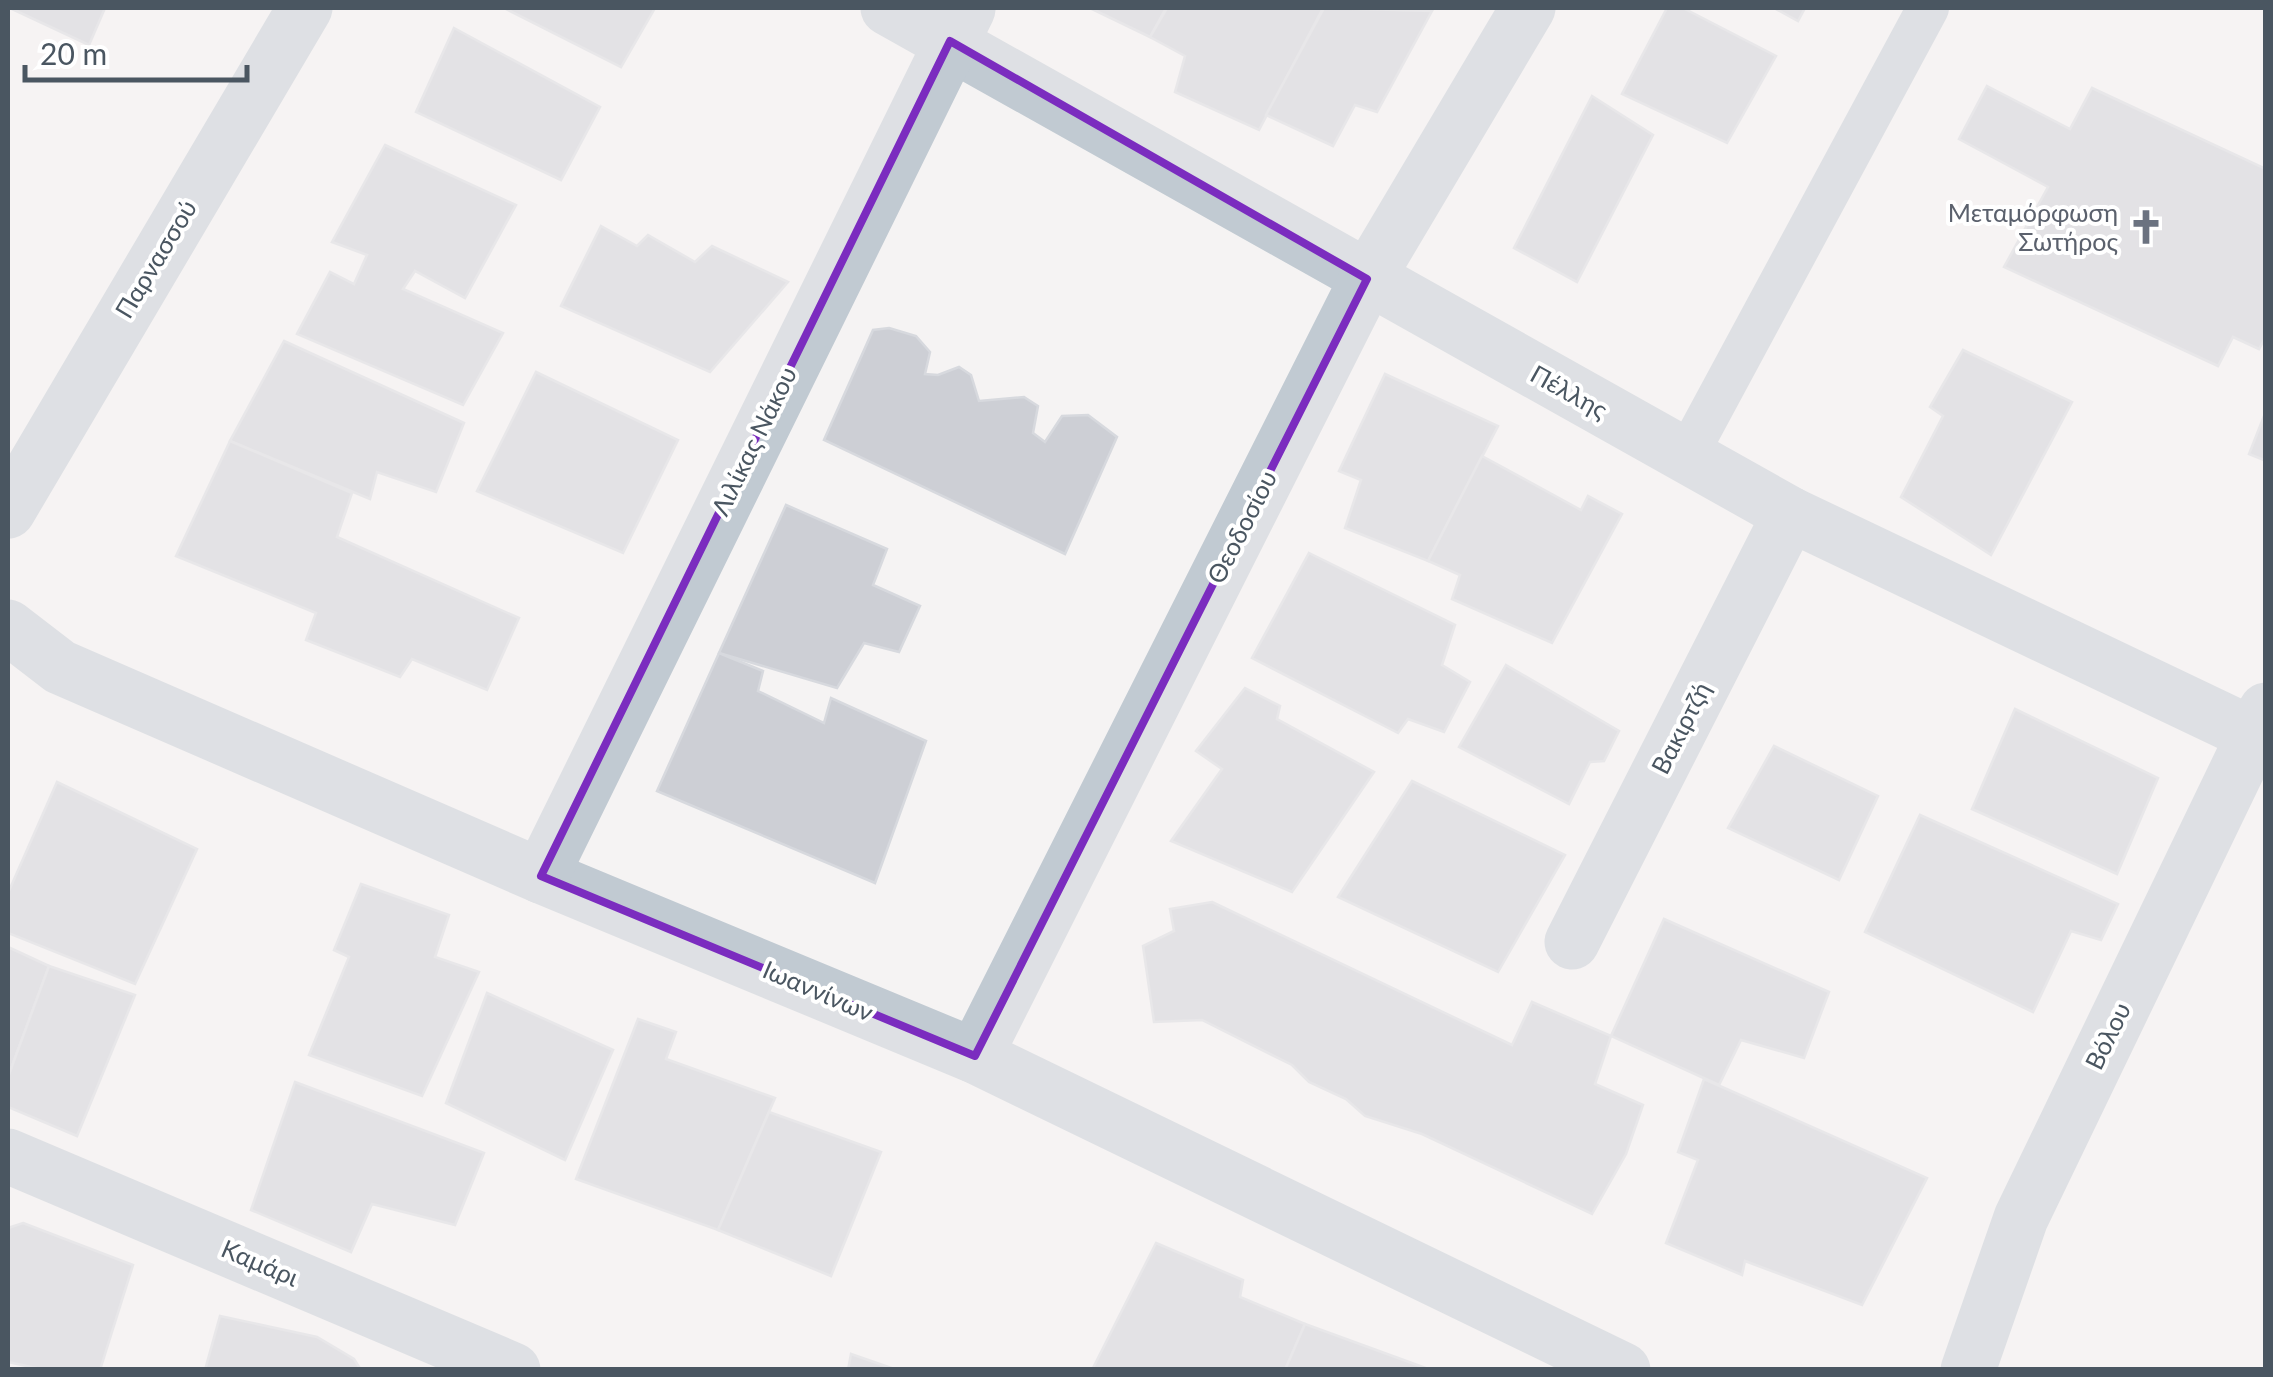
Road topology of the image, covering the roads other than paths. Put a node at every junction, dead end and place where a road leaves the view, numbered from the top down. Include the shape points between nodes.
1 (305, 8) edge
2 (888, 8) edge
3 (1528, 8) edge
4 (1928, 8) edge
5 (960, 24) edge
6 (1366, 280) junction
7 (1686, 457) junction
8 (8, 511) edge
9 (1790, 514) junction
10 (8, 626) edge
11 (2262, 730) edge
12 (542, 876) junction
13 (1572, 942) dead end
14 (975, 1056) junction
15 (8, 1156) edge
16 (514, 1370) edge
17 (1623, 1370) edge
18 (1968, 1370) edge

1 - 8 street, Παρνασσού
2 - 5 street, Πέλλης
3 - 6 street, Θεοδοσίου
4 - 7 lane
5 - 6 street, Πέλλης
5 - 12 street, Λιλίκας Νάκου
6 - 7 street, Πέλλης
6 - 14 street, Θεοδοσίου
7 - 9 street, Πέλλης
9 - 11 street, Πέλλης
9 - 13 street, Βακιρτζή
10 - 12 street, Ιωαννίνων via 60,668
11 - 18 street, Βόλου via 2021,1218
12 - 14 street, Ιωαννίνων
14 - 17 street, Ιωαννίνων
15 - 16 street, Καμάρι

